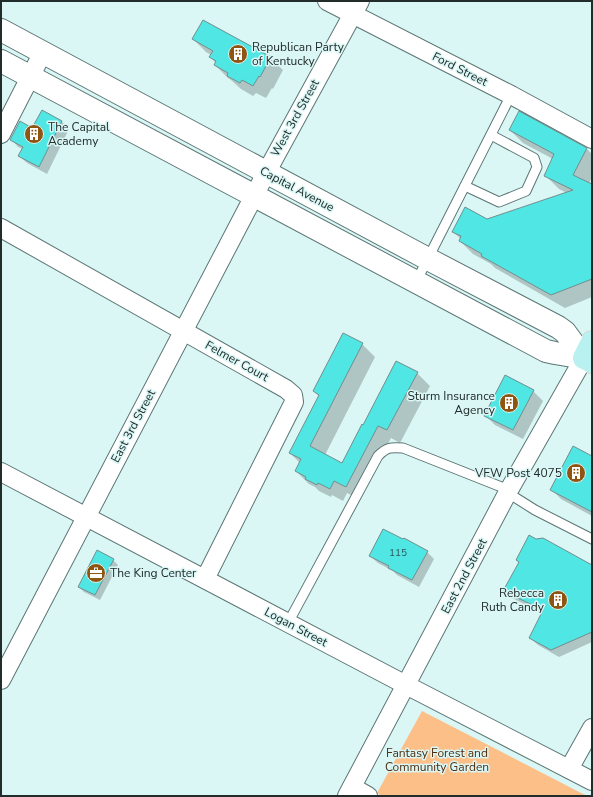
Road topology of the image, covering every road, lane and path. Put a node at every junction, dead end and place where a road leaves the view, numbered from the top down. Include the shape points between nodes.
1 (327, 1) edge
2 (356, 8) edge
3 (1, 30) edge
4 (43, 52) junction
5 (1, 60) edge
6 (31, 76) junction
7 (511, 95) junction
8 (1, 134) edge
9 (491, 135) junction
10 (592, 139) edge
11 (266, 172) junction
12 (465, 186) junction
13 (254, 196) junction
14 (1, 228) edge
15 (428, 259) junction
16 (416, 282) junction
17 (183, 331) junction
18 (589, 354) edge
19 (1, 472) edge
20 (508, 492) junction
21 (86, 517) junction
22 (592, 539) edge
23 (206, 579) junction
24 (288, 623) junction
25 (1, 680) edge
26 (406, 685) junction
27 (592, 728) edge
28 (569, 769) junction
29 (592, 782) edge
30 (349, 792) edge
31 (368, 796) edge

1 - 2 street, Ford Street
2 - 7 street, Ford Street
2 - 11 street, West 3rd Street
3 - 4 main road, Capital Avenue
4 - 6 street
4 - 11 main road, Capital Avenue
5 - 6 main road
6 - 8 street
6 - 13 main road
7 - 9 lane
7 - 10 street, Ford Street
9 - 12 lane
9 - 12 lane via 534,158 537,167 526,191 499,202
11 - 13 street, East 3rd Street
11 - 15 main road, Capital Avenue
12 - 15 lane
13 - 16 main road
13 - 17 street, East 3rd Street
14 - 17 street, Felmer Court
15 - 16 lane
15 - 18 main road, Capital Avenue via 558,327
16 - 18 main road via 546,351
17 - 21 street, East 3rd Street
17 - 23 street, Felmer Court via 286,389 293,395 294,402
18 - 20 street, East 2nd Street
19 - 21 street, Logan Street
20 - 22 lane via 535,510
20 - 24 lane via 403,448 392,447 384,450 378,456
20 - 26 street, East 2nd Street
21 - 23 street, Logan Street
21 - 25 street, East 3rd Street
23 - 24 street, Logan Street
24 - 26 street, Logan Street
26 - 28 street, Logan Street
26 - 30 street, East 2nd Street
27 - 28 street
28 - 29 street, Logan Street
30 - 31 street

